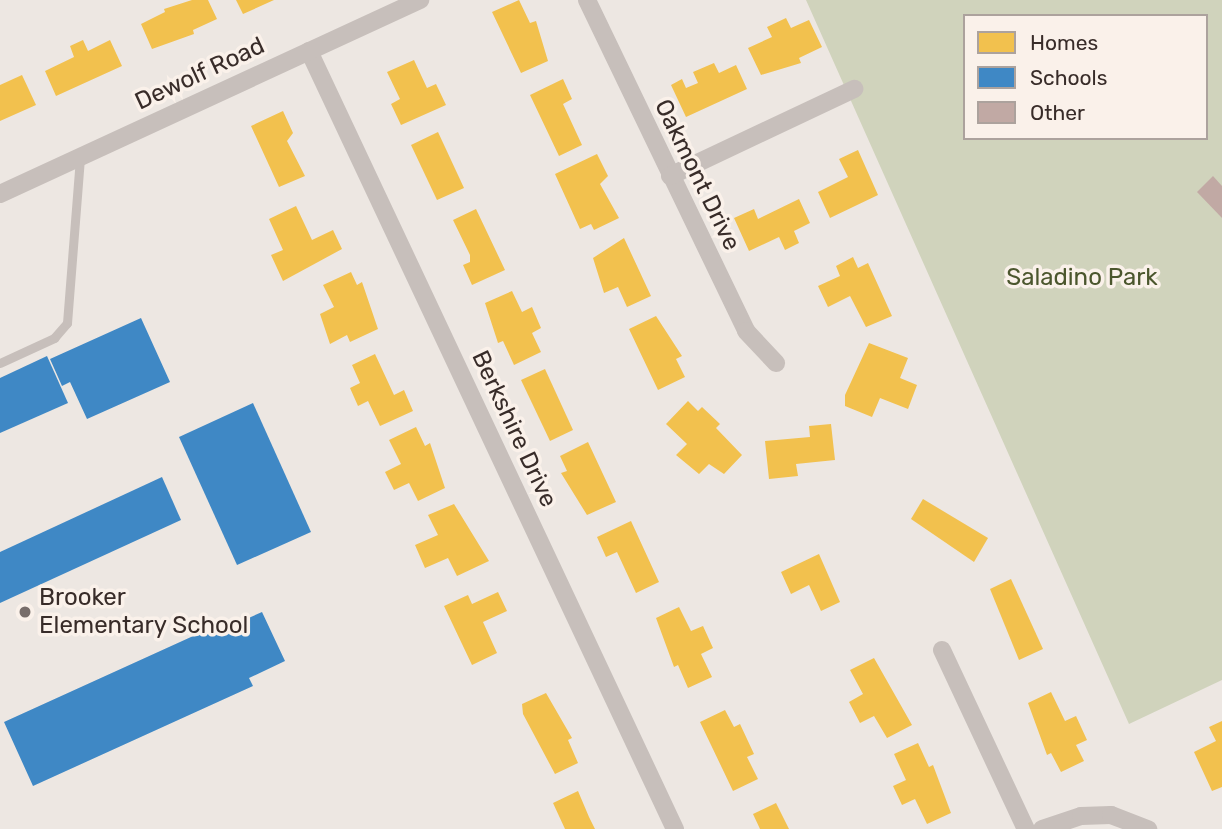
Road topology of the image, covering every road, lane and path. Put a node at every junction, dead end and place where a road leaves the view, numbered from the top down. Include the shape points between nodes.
1 (420, 0) edge
2 (587, 0) edge
3 (309, 51) junction
4 (854, 89) dead end
5 (80, 156) junction
6 (670, 176) junction
7 (0, 194) edge
8 (0, 363) edge
9 (776, 363) dead end
10 (942, 650) dead end
11 (675, 829) edge
12 (1026, 829) edge
13 (1042, 829) edge
14 (1147, 829) edge

1 - 3 street, Dewolf Road
2 - 6 street, Oakmont Drive
3 - 5 street, Dewolf Road
3 - 11 street, Berkshire Drive
4 - 6 street
5 - 7 street, Dewolf Road
5 - 8 lane via 67,323 54,338
6 - 9 street, Oakmont Drive via 746,331
10 - 12 street
13 - 14 street via 1081,816 1111,815

